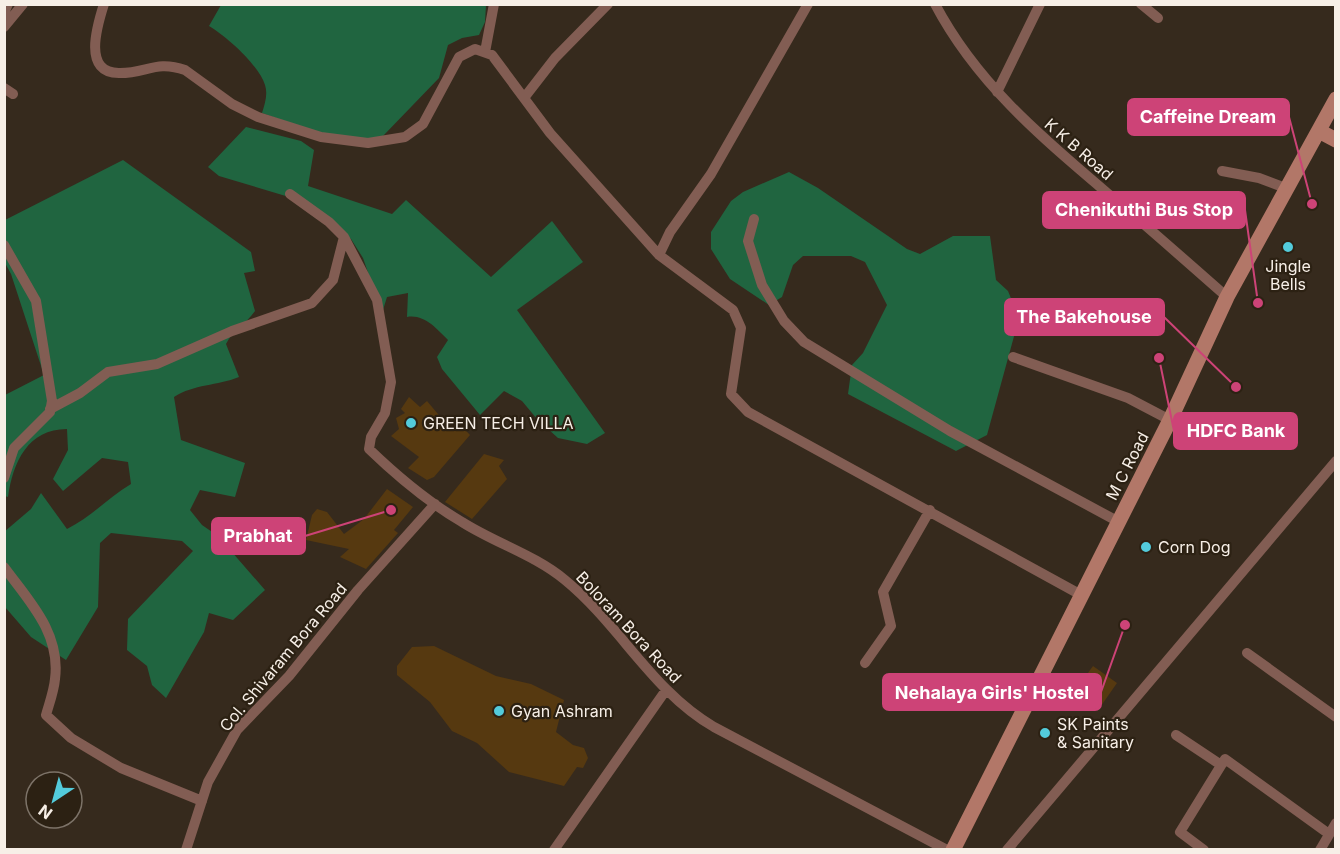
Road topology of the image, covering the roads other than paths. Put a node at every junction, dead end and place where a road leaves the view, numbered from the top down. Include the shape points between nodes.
1 (8, 4) edge
2 (22, 4) edge
3 (104, 4) edge
4 (494, 4) edge
5 (608, 4) edge
6 (808, 4) edge
7 (934, 4) edge
8 (1040, 4) edge
9 (1141, 4) edge
10 (4, 13) edge
11 (1158, 18) dead end
12 (4, 27) edge
13 (485, 52) junction
14 (997, 92) junction
15 (524, 98) junction
16 (1335, 99) edge
17 (1319, 131) junction
18 (1335, 140) edge
19 (1222, 171) dead end
20 (1288, 189) junction
21 (290, 195) dead end
22 (753, 219) dead end
23 (344, 237) junction
24 (4, 245) edge
25 (659, 255) junction
26 (1227, 297) junction
27 (1013, 357) dead end
28 (50, 409) junction
29 (1170, 420) junction
30 (1335, 461) edge
31 (4, 478) edge
32 (435, 504) junction
33 (930, 510) junction
34 (1119, 522) junction
35 (4, 567) edge
36 (1083, 596) junction
37 (1247, 652) dead end
38 (865, 663) dead end
39 (666, 690) junction
40 (1335, 717) edge
41 (1176, 735) dead end
42 (1221, 765) junction
43 (202, 801) junction
44 (1335, 823) edge
45 (1329, 834) junction
46 (186, 849) edge
47 (554, 849) edge
48 (947, 849) edge
49 (953, 849) edge
50 (1007, 849) edge
51 (1204, 849) edge
52 (1320, 849) edge

1 - 10 street
2 - 12 street
3 - 13 street via 95,52 100,66 111,72 163,64 175,66 258,117 321,137 368,143 405,137 423,124 459,57 475,49
4 - 13 street
5 - 15 street via 555,58
6 - 25 street via 711,174 670,232
7 - 14 street, K K B Road via 964,54
8 - 14 street
9 - 11 street
13 - 15 street via 492,55
14 - 26 street, K K B Road via 1037,133
15 - 25 street via 550,133
16 - 17 street, M C Road
17 - 18 street
17 - 20 street, M C Road
19 - 20 street
20 - 26 street, M C Road
21 - 23 street, Boloram Bora Road via 321,215
22 - 34 street via 748,241 762,285 784,321 804,342 950,431
23 - 28 street via 333,280 312,303 232,331 157,364 108,372
23 - 32 street, Boloram Bora Road via 378,300 391,382 385,413 371,437 369,449 390,471
24 - 28 street via 36,301 52,400
25 - 33 street via 733,310 741,328 731,394 748,412
26 - 29 street, M C Road
27 - 29 street via 1128,398
28 - 31 street via 14,448
29 - 34 street, M C Road
30 - 50 street
32 - 39 street, Boloram Bora Road via 563,578
32 - 43 street, Col. Shivaram Bora Road via 358,590 289,676 237,730 208,782
33 - 36 street
33 - 38 street via 883,592 891,626
34 - 36 street, M C Road
35 - 43 street via 28,595 54,642 56,679 46,715 71,738 121,768
36 - 49 street, M C Road
37 - 40 street
39 - 47 street
39 - 48 street, Boloram Bora Road via 687,710 714,727
41 - 42 street
42 - 45 street via 1225,759
42 - 51 street via 1180,832
43 - 46 street, Col. Shivaram Bora Road
44 - 45 street
45 - 52 street

